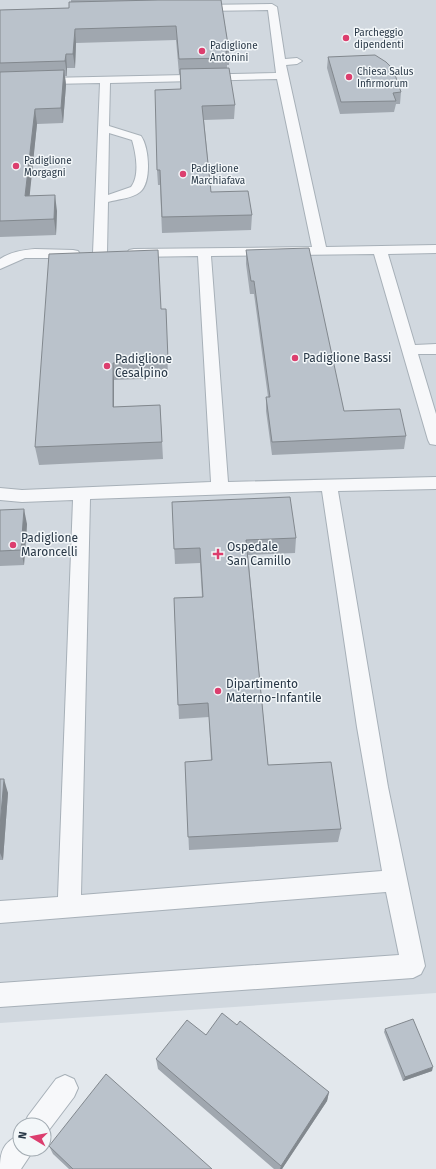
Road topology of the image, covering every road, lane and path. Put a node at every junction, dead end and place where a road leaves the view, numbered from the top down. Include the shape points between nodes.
1 (186, 9) edge
2 (297, 61) dead end
3 (279, 62) junction
4 (282, 76) junction
5 (105, 80) junction
6 (0, 82) edge
7 (104, 128) junction
8 (102, 200) junction
9 (436, 249) edge
10 (320, 251) junction
11 (380, 251) junction
12 (204, 252) junction
13 (100, 254) junction
14 (0, 265) edge
15 (436, 349) edge
16 (410, 350) junction
17 (436, 440) edge
18 (436, 483) edge
19 (329, 486) junction
20 (220, 488) junction
21 (0, 494) edge
22 (82, 494) junction
23 (394, 881) junction
24 (69, 906) junction
25 (0, 912) edge
26 (0, 995) edge
27 (65, 1088) dead end
28 (43, 1117) edge

1 - 3 lane via 272,7
2 - 3 lane
3 - 4 lane
4 - 5 lane
4 - 10 lane
5 - 6 lane
5 - 7 lane
7 - 8 lane
7 - 8 lane via 137,138 141,146 142,181 136,189
8 - 13 lane
9 - 11 lane
10 - 11 lane
10 - 12 lane
11 - 16 lane
12 - 13 lane
12 - 20 lane
13 - 14 lane via 22,255
15 - 16 lane
16 - 17 lane
18 - 19 lane
19 - 20 lane
19 - 23 lane
20 - 22 lane
21 - 22 lane
22 - 24 lane
23 - 24 lane
23 - 26 lane via 413,966
24 - 25 lane
27 - 28 lane

